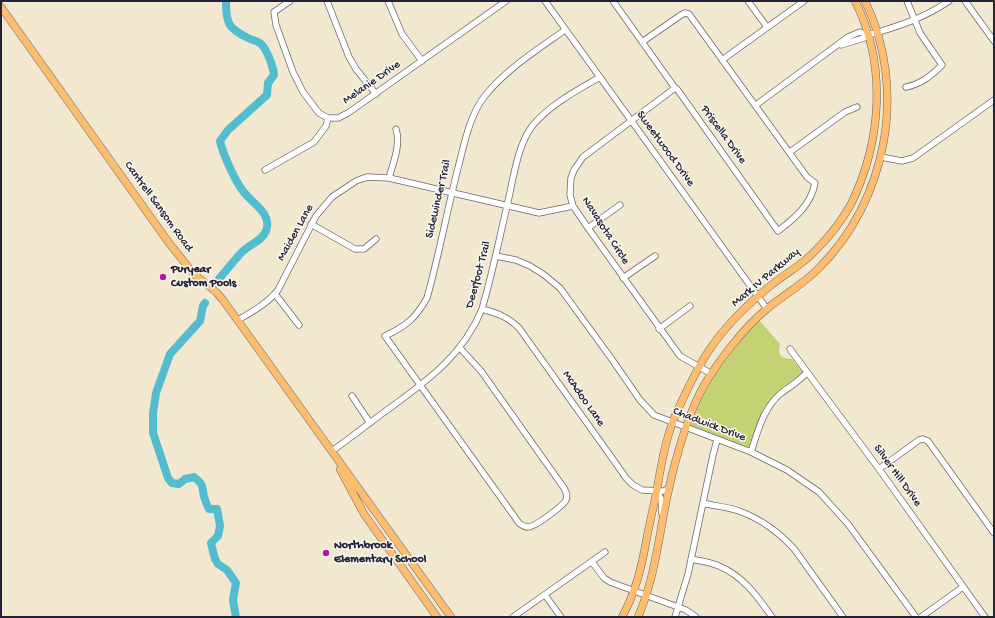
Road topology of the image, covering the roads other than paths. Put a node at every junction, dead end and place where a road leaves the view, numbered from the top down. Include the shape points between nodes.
1 (290, 1) edge
2 (327, 1) edge
3 (388, 1) edge
4 (506, 1) edge
5 (545, 1) edge
6 (613, 1) edge
7 (748, 1) edge
8 (804, 1) edge
9 (854, 1) edge
10 (865, 1) edge
11 (907, 1) edge
12 (948, 1) edge
13 (965, 1) edge
14 (1, 7) edge
15 (915, 20) junction
16 (767, 27) junction
17 (566, 30) junction
18 (878, 32) junction
19 (868, 35) junction
20 (994, 41) edge
21 (642, 42) junction
22 (722, 60) junction
23 (422, 61) junction
24 (600, 77) junction
25 (906, 87) dead end
26 (675, 88) junction
27 (376, 94) junction
28 (994, 100) edge
29 (756, 105) junction
30 (857, 107) dead end
31 (328, 118) junction
32 (631, 121) junction
33 (396, 129) dead end
34 (790, 152) junction
35 (881, 157) junction
36 (265, 170) dead end
37 (389, 178) junction
38 (452, 193) junction
39 (507, 205) junction
40 (620, 205) dead end
41 (573, 206) junction
42 (311, 224) junction
43 (588, 228) junction
44 (376, 239) dead end
45 (496, 256) junction
46 (655, 256) dead end
47 (623, 278) junction
48 (275, 294) junction
49 (758, 297) junction
50 (690, 306) dead end
51 (482, 309) junction
52 (767, 309) junction
53 (238, 320) junction
54 (299, 325) dead end
55 (659, 329) junction
56 (460, 348) junction
57 (790, 349) dead end
58 (699, 367) junction
59 (807, 372) junction
60 (712, 374) junction
61 (421, 384) junction
62 (352, 396) dead end
63 (370, 423) junction
64 (673, 423) junction
65 (685, 428) junction
66 (717, 440) junction
67 (332, 451) junction
68 (751, 452) junction
69 (879, 469) junction
70 (669, 488) junction
71 (657, 490) junction
72 (703, 503) junction
73 (375, 511) junction
74 (366, 518) junction
75 (663, 520) junction
76 (994, 533) edge
77 (605, 552) dead end
78 (691, 559) junction
79 (592, 562) junction
80 (963, 587) junction
81 (634, 590) junction
82 (545, 595) junction
83 (436, 596) junction
84 (646, 596) junction
85 (427, 603) junction
86 (678, 607) junction
87 (438, 617) edge
88 (451, 617) edge
89 (513, 617) edge
90 (561, 617) edge
91 (622, 617) edge
92 (638, 617) edge
93 (674, 617) edge
94 (696, 617) edge
95 (772, 617) edge
96 (843, 617) edge
97 (916, 617) edge
98 (921, 617) edge
99 (985, 617) edge

1 - 31 street via 274,12 276,25 303,92 319,112
2 - 27 street via 349,57
3 - 23 street via 402,34
4 - 23 street, Melanie Drive
5 - 17 street, Sweetwood Drive
6 - 21 street, Priscella Drive
7 - 16 street
8 - 16 street
9 - 19 main road, Mark IV Parkway
10 - 18 main road, Mark IV Parkway
11 - 15 street
12 - 15 street
13 - 20 street
14 - 53 main road, Cantrell Sansom Road via 168,243 193,273 216,292
15 - 18 street
15 - 25 street via 920,34 942,65 917,85
16 - 22 street
17 - 24 street, Sweetwood Drive
17 - 38 street, Sidewinder Trail via 507,74 483,98 472,119
18 - 19 street
18 - 35 main road, Mark IV Parkway via 888,97
19 - 29 street via 836,46
19 - 49 main road, Mark IV Parkway via 874,61 877,113 865,168 850,205 816,251
21 - 22 street via 685,13 689,14
21 - 26 street, Priscella Drive
22 - 29 street
23 - 27 street, Melanie Drive
24 - 32 street, Sweetwood Drive
24 - 39 street, Deerfoot Trail via 551,108 533,125 521,150
26 - 32 street, Navasota Circle
26 - 34 street, Priscella Drive via 778,231 800,214 813,194 816,183 807,177
27 - 31 street, Melanie Drive via 348,113 338,118
28 - 35 street via 913,158 896,161
29 - 34 street
30 - 34 street via 845,112
31 - 36 street via 326,126 314,142
32 - 41 street, Navasota Circle via 583,157 578,164 570,186
32 - 49 street, Sweetwood Drive
33 - 37 street via 398,135 395,157
35 - 52 main road, Mark IV Parkway via 873,185 860,215 843,240 818,270
37 - 38 street, Maiden Lane
37 - 42 street, Maiden Lane via 368,177 356,181 332,197
38 - 39 street, Maiden Lane
38 - 61 street, Sidewinder Trail via 426,298 414,317 402,328 385,336
39 - 41 street, Maiden Lane via 539,213
39 - 45 street, Deerfoot Trail
40 - 43 street
41 - 43 street, Navasota Circle
42 - 44 street via 355,249 364,249
42 - 48 street, Maiden Lane
43 - 47 street, Navasota Circle
45 - 51 street, Deerfoot Trail
45 - 64 street, Chadwick Drive via 530,266 553,281 644,405 654,415
46 - 47 street
47 - 55 street, Navasota Circle
48 - 53 street, Maiden Lane
48 - 54 street
49 - 52 street, Sweetwood Drive
49 - 58 main road, Mark IV Parkway via 737,316
50 - 55 street
51 - 56 street, Deerfoot Trail via 477,323
51 - 71 street, McAdoo Lane via 508,318 519,328 626,478 642,490
52 - 60 main road, Mark IV Parkway via 743,332
53 - 67 main road, Cantrell Sansom Road
55 - 58 street, Navasota Circle via 680,356
56 - 61 street, Deerfoot Trail
56 - 61 street via 481,371 564,488 566,500 547,516 530,526 523,526
57 - 59 street, Silver Hill Drive
58 - 60 street, Navasota Circle
58 - 64 main road, Mark IV Parkway
59 - 68 street via 768,407
59 - 69 street, Silver Hill Drive
60 - 65 main road, Mark IV Parkway via 699,394
61 - 63 street, Deerfoot Trail
62 - 63 street
63 - 67 street, Deerfoot Trail
64 - 65 street, Chadwick Drive
64 - 71 main road, Mark IV Parkway
65 - 66 street, Chadwick Drive
65 - 70 main road, Mark IV Parkway
66 - 68 street, Chadwick Drive
66 - 72 street
67 - 73 main road, Cantrell Sansom Road
67 - 74 main road, Cantrell Sansom Road
68 - 97 street, Chadwick Drive via 787,470 818,492 848,524
69 - 76 street via 919,440 928,441
69 - 80 street, Silver Hill Drive
70 - 71 street, McAdoo Lane via 664,491
70 - 75 main road, Mark IV Parkway
71 - 75 street via 661,499
71 - 81 main road, Mark IV Parkway
72 - 78 street
72 - 96 street via 738,510 776,532 795,550
73 - 74 main road
73 - 83 main road, Cantrell Sansom Road
74 - 85 main road, Cantrell Sansom Road
75 - 84 main road, Mark IV Parkway
77 - 79 street
78 - 86 street
78 - 95 street via 718,565 738,578 756,594
79 - 81 street via 604,578
79 - 82 street
80 - 98 street
80 - 99 street, Silver Hill Drive
81 - 84 street
81 - 91 main road, Mark IV Parkway
82 - 89 street
82 - 90 street
83 - 85 main road
83 - 88 main road, Cantrell Sansom Road
84 - 86 street
84 - 92 main road, Mark IV Parkway
85 - 87 main road, Cantrell Sansom Road
86 - 93 street
86 - 94 street

